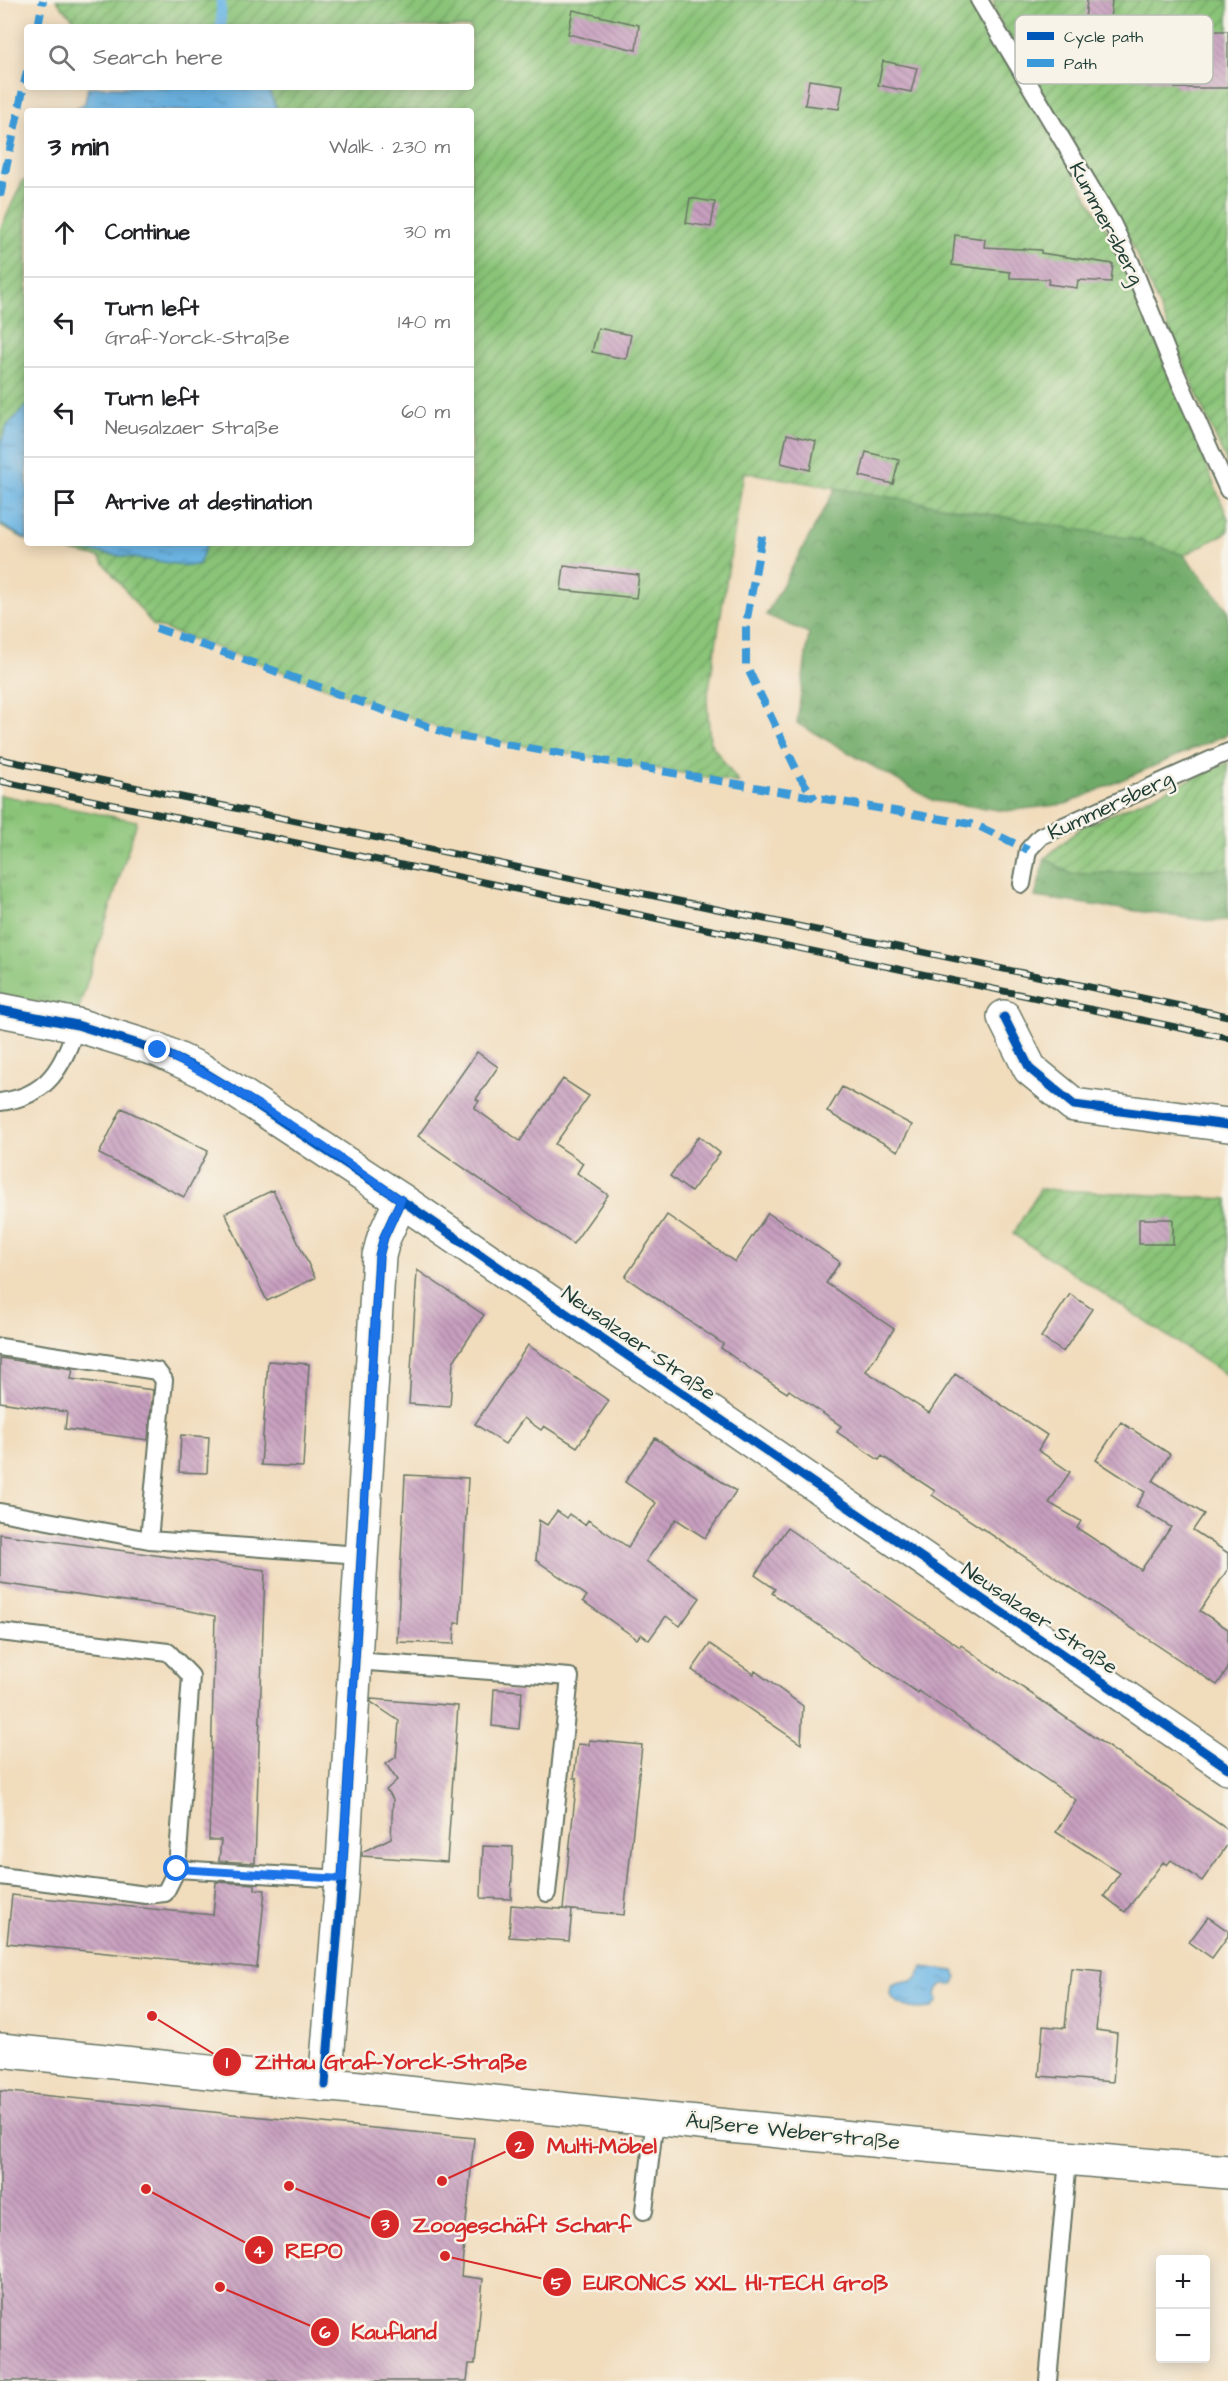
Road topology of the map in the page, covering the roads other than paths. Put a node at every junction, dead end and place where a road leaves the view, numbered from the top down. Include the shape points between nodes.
1 (979, 0) edge
2 (1015, 60) edge
3 (1029, 84) edge
4 (1228, 490) edge
5 (1228, 752) edge
6 (1022, 884) dead end
7 (0, 1010) edge
8 (1004, 1017) dead end
9 (77, 1025) junction
10 (0, 1102) edge
11 (1228, 1125) edge
12 (401, 1200) junction
13 (0, 1347) edge
14 (0, 1512) edge
15 (149, 1540) junction
16 (361, 1554) junction
17 (0, 1632) edge
18 (355, 1661) junction
19 (1228, 1768) edge
20 (177, 1869) junction
21 (0, 1876) edge
22 (342, 1879) junction
23 (547, 1893) dead end
24 (0, 2050) edge
25 (325, 2085) junction
26 (655, 2118) junction
27 (1068, 2159) junction
28 (1228, 2172) edge
29 (644, 2211) dead end
30 (1048, 2381) edge

1 - 2 lane, Kummersberg
3 - 4 lane, Kummersberg via 1112,223
5 - 6 lane, Kummersberg via 1041,836 1028,850
7 - 9 main road, Neusalzaer Straße
8 - 11 main road via 1030,1069 1074,1105
9 - 10 lane via 56,1073 37,1091
9 - 12 main road, Neusalzaer Straße via 158,1050 201,1070
12 - 16 main road via 379,1256
12 - 19 main road, Neusalzaer Straße
13 - 15 lane via 157,1371 164,1380
14 - 15 lane
15 - 16 lane
16 - 18 main road
17 - 20 lane via 168,1652 191,1676
18 - 22 main road
18 - 23 lane via 570,1677
20 - 21 lane via 165,1893 146,1895
20 - 22 lane
22 - 25 main road
24 - 25 main road, Äußere Weberstraße
25 - 26 main road, Äußere Weberstraße
26 - 27 main road, Äußere Weberstraße
26 - 29 lane
27 - 28 main road, Äußere Weberstraße
27 - 30 lane

